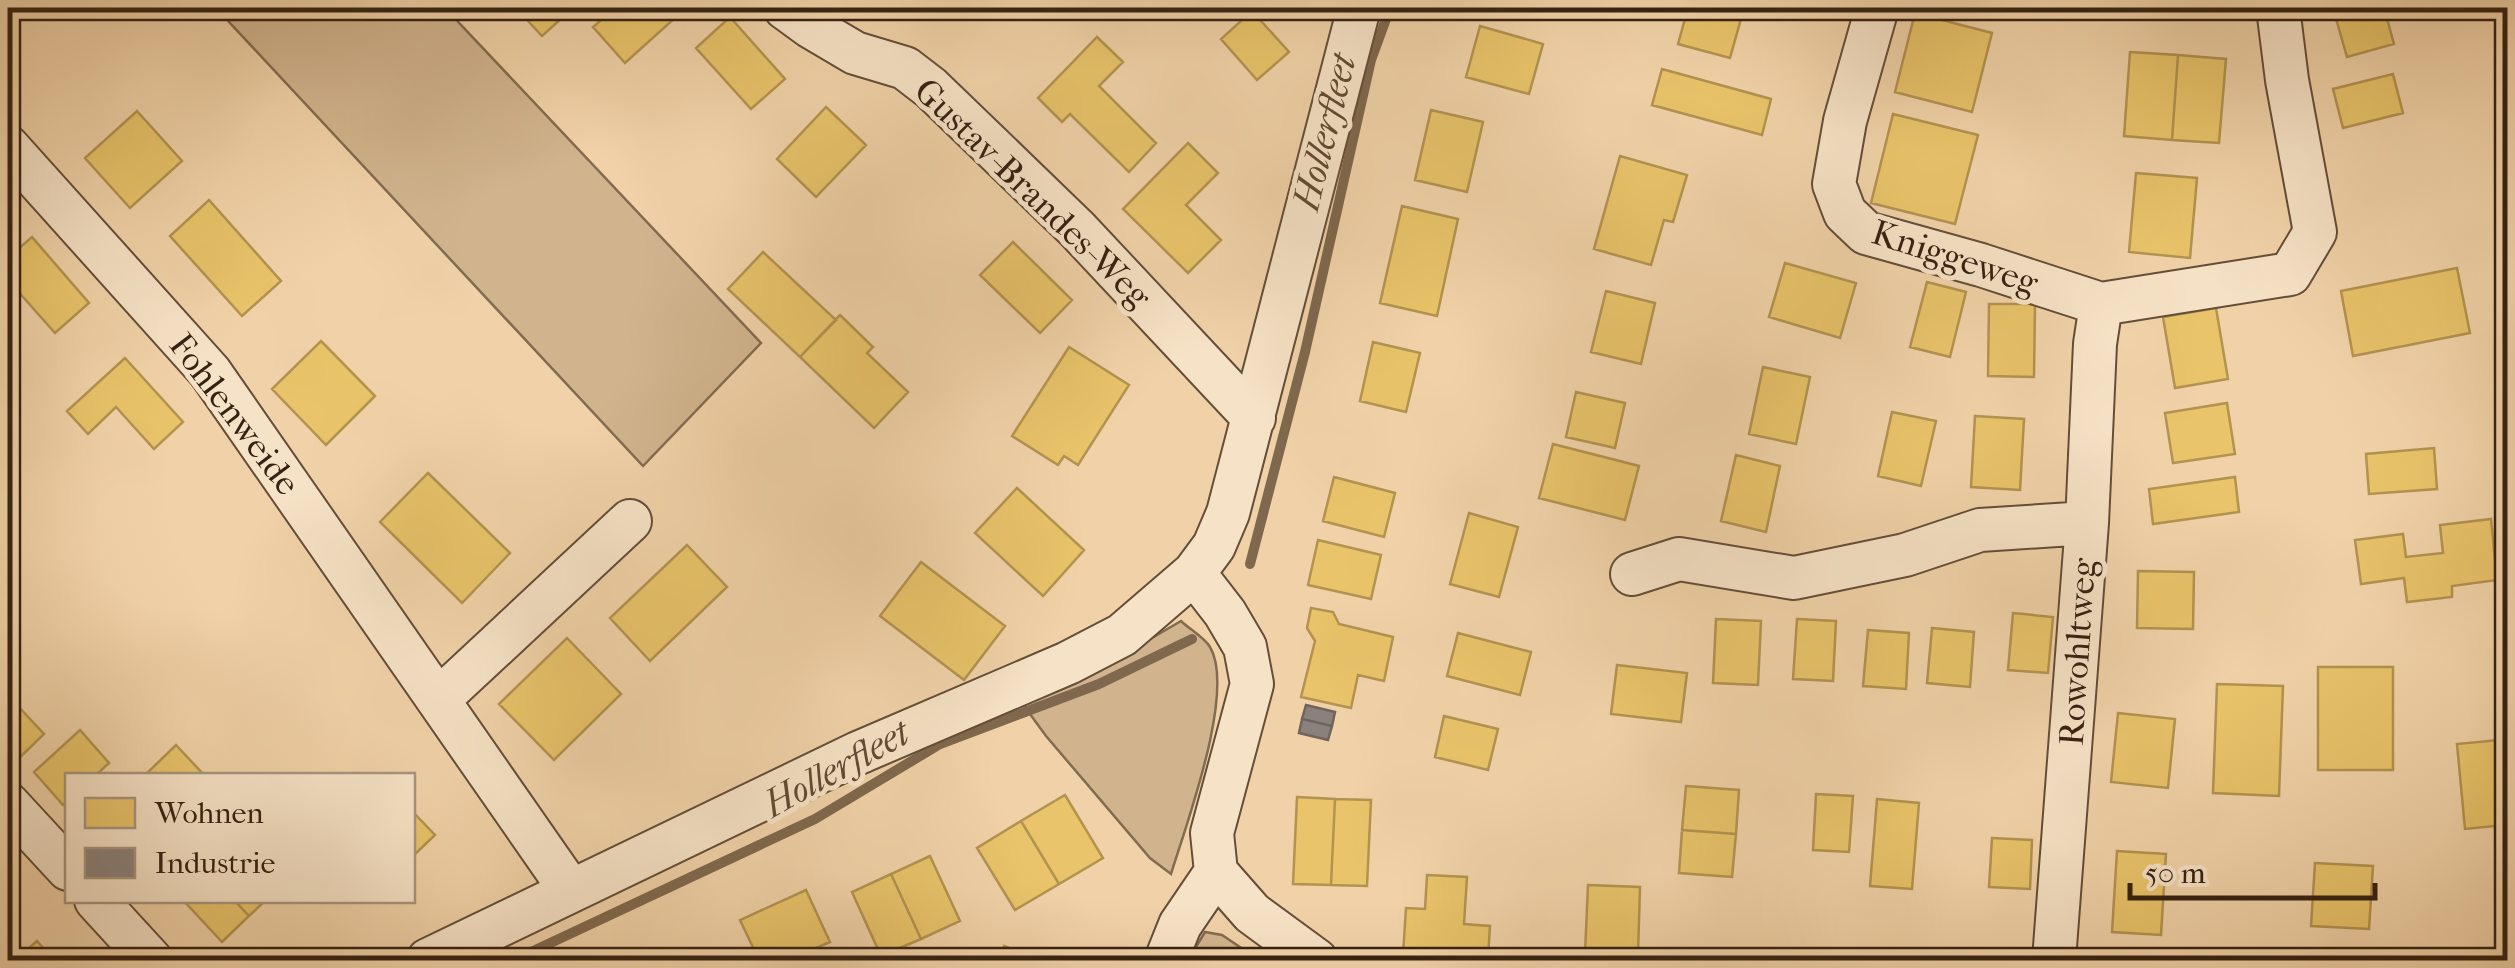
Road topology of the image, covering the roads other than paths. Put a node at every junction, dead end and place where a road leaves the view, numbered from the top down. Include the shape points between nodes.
1 (785, 8) edge
2 (1358, 8) edge
3 (1877, 8) edge
4 (2278, 8) edge
5 (8, 148) edge
6 (2098, 324) junction
7 (1254, 418) junction
8 (630, 521) dead end
9 (2087, 523) junction
10 (1194, 573) junction
11 (1632, 574) dead end
12 (439, 699) junction
13 (8, 804) edge
14 (65, 866) edge
15 (1216, 872) junction
16 (571, 891) junction
17 (99, 903) edge
18 (151, 960) edge
19 (428, 960) edge
20 (1166, 960) edge
21 (1316, 960) edge
22 (2054, 960) edge

1 - 7 street, Gustav-Brandes-Weg via 840,44 905,68 931,88 1077,228
2 - 7 street
3 - 6 street, Kniggeweg via 1834,184 1845,213 1866,233 1981,265
4 - 6 street, Kniggeweg via 2315,232 2290,274
5 - 12 street, Fohlenweide via 210,372
6 - 9 street, Rowohltweg
7 - 10 street via 1228,513
8 - 12 street
9 - 11 street via 1980,530 1794,578 1679,559
9 - 22 street, Rowohltweg
10 - 15 street via 1245,647 1252,684 1212,834
10 - 16 street via 1122,635 1068,663 858,753
12 - 16 street, Fohlenweide
13 - 14 street
15 - 20 street via 1180,925
15 - 21 street via 1252,913
16 - 19 street
17 - 18 street

